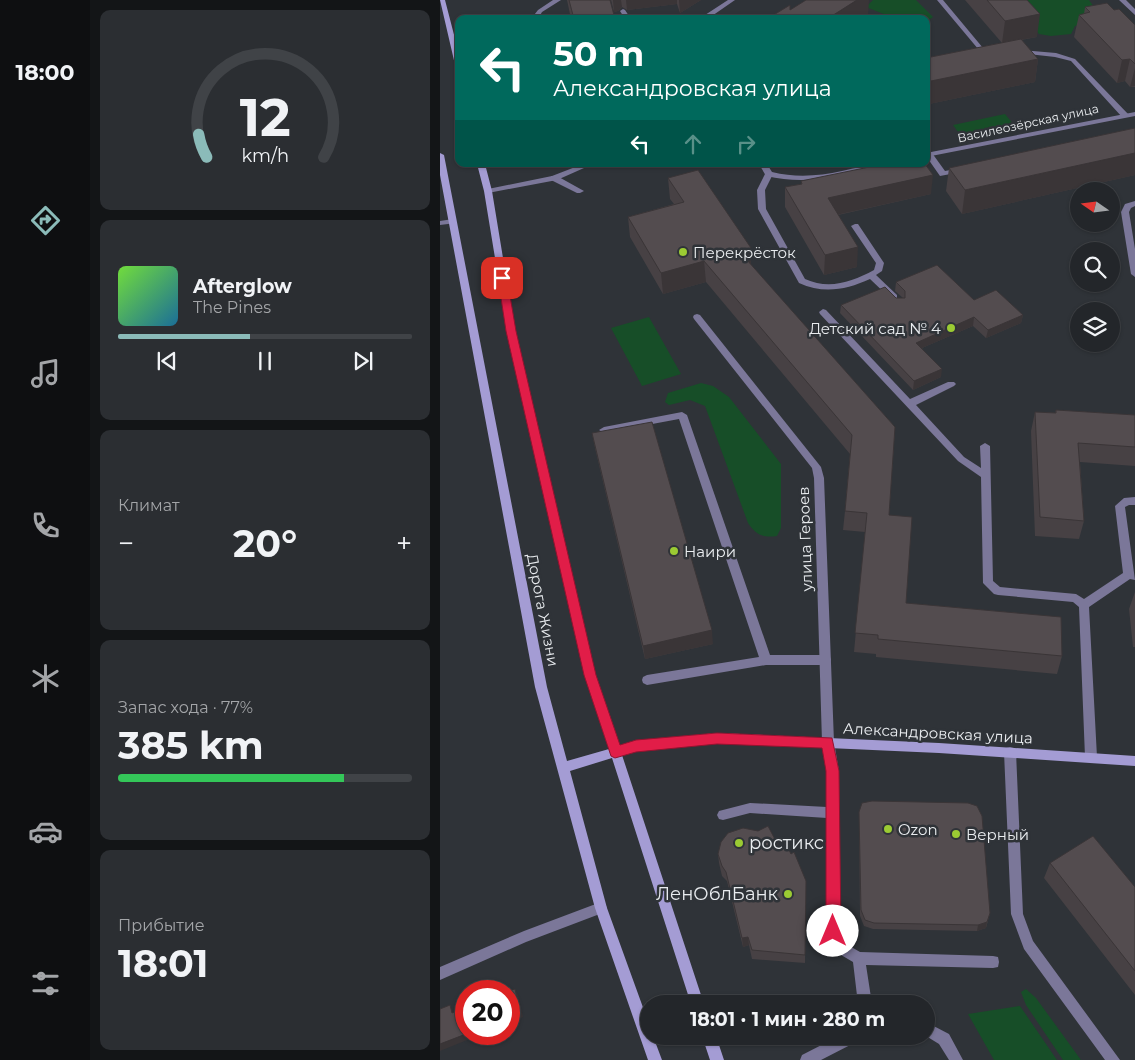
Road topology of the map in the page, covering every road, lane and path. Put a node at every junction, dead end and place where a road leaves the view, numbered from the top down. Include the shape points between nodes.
1 (442, 0) edge
2 (558, 0) edge
3 (732, 0) edge
4 (940, 0) edge
5 (1124, 2) edge
6 (1135, 4) edge
7 (623, 11) dead end
8 (1135, 13) edge
9 (537, 15) edge
10 (626, 15) edge
11 (711, 15) edge
12 (1012, 52) edge
13 (455, 53) edge
14 (995, 53) edge
15 (986, 55) junction
16 (978, 56) edge
17 (1135, 114) edge
18 (1125, 115) junction
19 (440, 155) edge
20 (930, 155) edge
21 (930, 158) edge
22 (482, 167) edge
23 (582, 167) edge
24 (765, 167) edge
25 (871, 167) edge
26 (972, 167) edge
27 (769, 174) junction
28 (554, 178) junction
29 (488, 191) junction
30 (580, 191) dead end
31 (1135, 203) edge
32 (453, 221) junction
33 (440, 223) edge
34 (855, 226) dead end
35 (1135, 274) edge
36 (871, 275) junction
37 (900, 303) edge
38 (823, 312) dead end
39 (697, 317) dead end
40 (951, 384) dead end
41 (909, 404) junction
42 (604, 430) edge
43 (985, 446) dead end
44 (986, 476) junction
45 (1135, 501) edge
46 (1131, 576) edge
47 (1084, 605) junction
48 (766, 660) junction
49 (826, 660) junction
50 (647, 680) dead end
51 (828, 742) junction
52 (615, 752) junction
53 (1010, 752) junction
54 (1091, 757) junction
55 (1135, 761) edge
56 (562, 768) junction
57 (833, 813) junction
58 (723, 815) dead end
59 (602, 908) junction
60 (859, 958) junction
61 (993, 962) dead end
62 (440, 974) edge
63 (695, 995) edge
64 (864, 995) edge
65 (935, 1034) edge
66 (712, 1045) edge
67 (835, 1045) edge
68 (655, 1060) edge
69 (717, 1060) edge
70 (807, 1060) edge
71 (956, 1060) edge
72 (1113, 1060) edge

1 - 13 main road
2 - 9 street
3 - 11 street
4 - 15 street
5 - 6 street
5 - 8 street
7 - 10 street
12 - 18 street via 1056,54 1073,60
14 - 15 street
15 - 16 street
17 - 18 street, Василеозёрская улица
18 - 20 street, Василеозёрская улица
19 - 32 main road, Дорога Жизни
21 - 26 street via 943,174
22 - 29 main road, Дорога Жизни
23 - 28 street
24 - 27 street
25 - 27 street via 818,178 798,179
27 - 36 street via 761,190 762,208 802,281 822,289
28 - 29 street
28 - 30 street
29 - 52 main road, Дорога Жизни via 513,340 590,675
31 - 35 street via 1125,212
32 - 33 street
32 - 56 main road, Дорога Жизни via 541,687
34 - 36 street via 880,263 878,271
36 - 37 street
38 - 41 street
39 - 49 street, улица Героев via 816,467
40 - 41 street
41 - 44 street via 961,459
42 - 48 street via 682,414
43 - 44 street
44 - 47 street via 988,583 998,591 1076,598
45 - 46 street via 1127,501 1120,506
46 - 47 street
47 - 54 street
48 - 49 street
48 - 50 street
49 - 51 street, улица Героев
51 - 52 main road, Александровская улица via 717,738 636,746
51 - 53 main road, Александровская улица
51 - 57 street, улица Героев
52 - 56 main road, Александровская улица
52 - 63 main road, Дорога Жизни
53 - 54 main road, Александровская улица
53 - 72 street via 1017,914 1028,945
54 - 55 main road, Александровская улица
56 - 59 main road, Дорога Жизни
57 - 58 street via 750,808
57 - 60 street, улица Героев via 833,931 841,948
59 - 62 street via 524,937
59 - 68 main road, Дорога Жизни
60 - 61 street
60 - 64 street
65 - 71 street via 944,1039
66 - 69 main road
67 - 70 street

